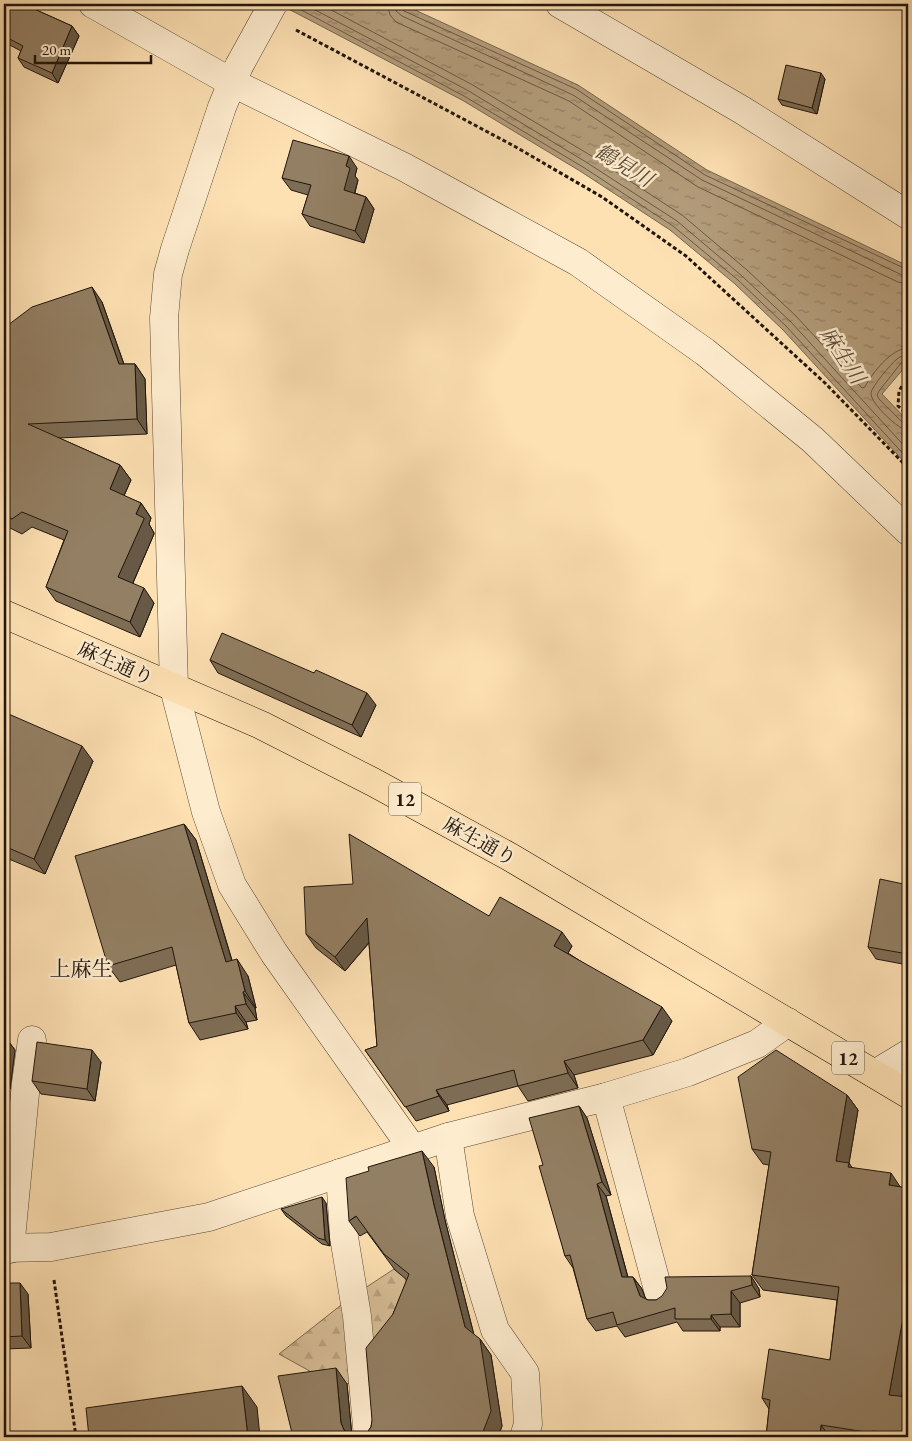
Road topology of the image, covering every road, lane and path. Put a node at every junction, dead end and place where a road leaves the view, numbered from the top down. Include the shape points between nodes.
1 (93, 4) edge
2 (273, 4) edge
3 (560, 4) edge
4 (290, 27) dead end
5 (235, 74) junction
6 (908, 215) edge
7 (908, 388) edge
8 (908, 416) edge
9 (908, 468) edge
10 (908, 531) edge
11 (4, 614) edge
12 (174, 688) junction
13 (788, 1022) junction
14 (32, 1040) dead end
15 (908, 1054) edge
16 (875, 1074) junction
17 (15, 1081) edge
18 (908, 1094) edge
19 (606, 1098) junction
20 (448, 1137) junction
21 (412, 1148) junction
22 (340, 1173) junction
23 (51, 1247) junction
24 (7, 1248) edge
25 (660, 1297) edge
26 (76, 1437) edge
27 (368, 1437) edge
28 (524, 1437) edge

1 - 5 street
2 - 5 street, bridge
3 - 6 street via 742,110
4 - 9 path via 514,146 602,198 686,256 825,383
5 - 10 street via 578,262 705,352 813,440
5 - 12 street via 168,274 164,318
7 - 8 path via 902,386 899,391 898,406
11 - 12 main road, 麻生通り / 12
12 - 13 main road, 麻生通り / 12 via 261,725 374,782 510,857
12 - 21 street via 206,812 232,885 284,968
13 - 16 main road, 麻生通り / 12
13 - 19 street via 757,1044 688,1072
14 - 17 street
15 - 16 street
16 - 18 main road, 麻生通り / 12
17 - 24 street
19 - 20 street
19 - 25 street
20 - 21 street
20 - 28 street via 460,1216 495,1330 525,1373 528,1424
21 - 22 street
22 - 23 street via 210,1217
22 - 27 street via 344,1237 357,1316
23 - 24 street
23 - 26 path

